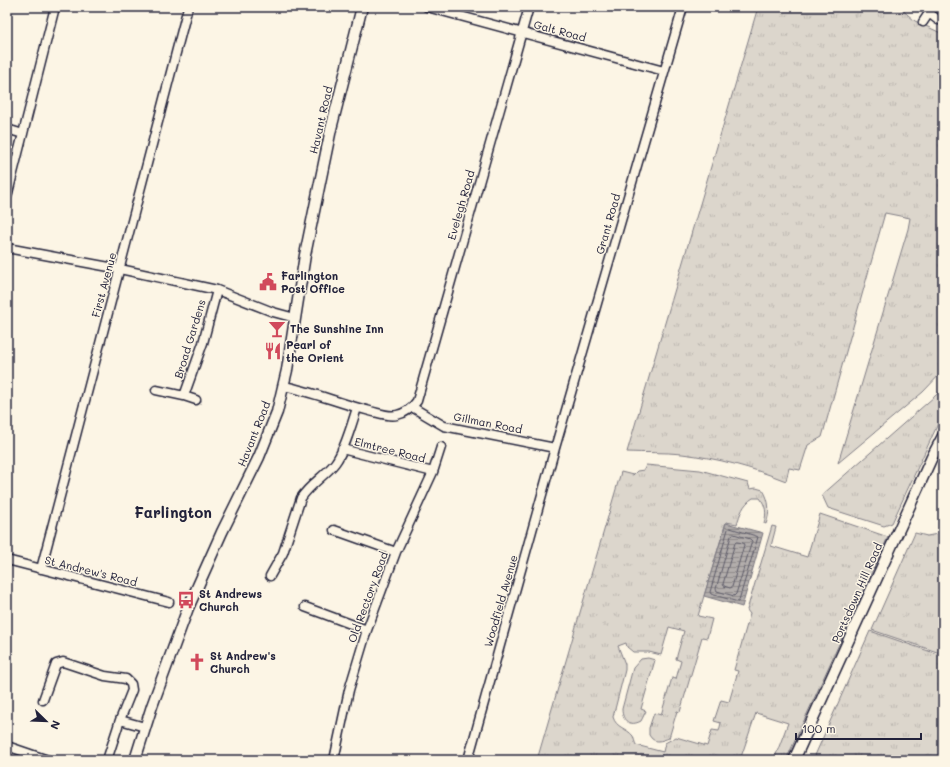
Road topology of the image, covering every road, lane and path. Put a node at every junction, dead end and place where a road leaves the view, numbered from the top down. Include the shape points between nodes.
1 (55, 7) edge
2 (188, 7) edge
3 (362, 7) edge
4 (427, 7) edge
5 (529, 7) edge
6 (682, 7) edge
7 (931, 10) edge
8 (938, 20) dead end
9 (923, 22) dead end
10 (522, 32) junction
11 (664, 71) junction
12 (7, 129) edge
13 (23, 134) junction
14 (7, 196) edge
15 (7, 248) edge
16 (120, 269) junction
17 (217, 290) junction
18 (295, 318) junction
19 (284, 386) junction
20 (156, 390) dead end
21 (184, 396) junction
22 (196, 400) dead end
23 (412, 407) junction
24 (357, 408) junction
25 (943, 436) edge
26 (441, 447) dead end
27 (555, 448) junction
28 (342, 449) junction
29 (433, 472) junction
30 (334, 530) dead end
31 (396, 552) junction
32 (7, 560) edge
33 (41, 569) junction
34 (270, 576) dead end
35 (169, 602) dead end
36 (305, 607) dead end
37 (367, 630) junction
38 (43, 700) dead end
39 (120, 720) junction
40 (145, 727) junction
41 (7, 746) edge
42 (48, 760) edge
43 (107, 760) edge
44 (135, 760) edge
45 (334, 760) edge
46 (468, 760) edge
47 (794, 760) edge

1 - 13 street
2 - 16 street, First Avenue
3 - 18 main road, Havant Road via 331,129
4 - 10 street, Galt Road
5 - 10 street, Evelegh Road
6 - 11 street, Grant Road
7 - 8 street
7 - 9 street
10 - 11 street, Galt Road
10 - 23 street, Evelegh Road via 417,401
11 - 27 street, Grant Road
12 - 13 street
13 - 14 street
15 - 16 street
16 - 17 street
16 - 33 street, First Avenue
17 - 18 street
17 - 21 street, Broad Gardens via 203,343
18 - 19 main road, Havant Road
19 - 24 street
19 - 40 main road, Havant Road via 263,447 188,608
20 - 21 street, Broad Gardens
21 - 22 street, Broad Gardens
23 - 24 street via 397,415
23 - 27 street, Gillman Road via 444,426
24 - 28 street
25 - 47 main road, Portsdown Hill Road
26 - 29 street, Old Rectory Road
27 - 46 street, Woodfield Avenue
28 - 29 street, Elmtree Road
28 - 34 street via 335,462 301,498 283,553
29 - 31 street, Old Rectory Road
30 - 31 street
31 - 37 street, Old Rectory Road
32 - 33 street, St Andrew's Road
33 - 35 street, St Andrew's Road
36 - 37 street
37 - 45 street, Old Rectory Road via 349,690
38 - 39 street via 56,664 63,662 105,676 126,679 131,684 132,690
39 - 40 street
39 - 43 street
40 - 44 main road, Havant Road
41 - 42 street

